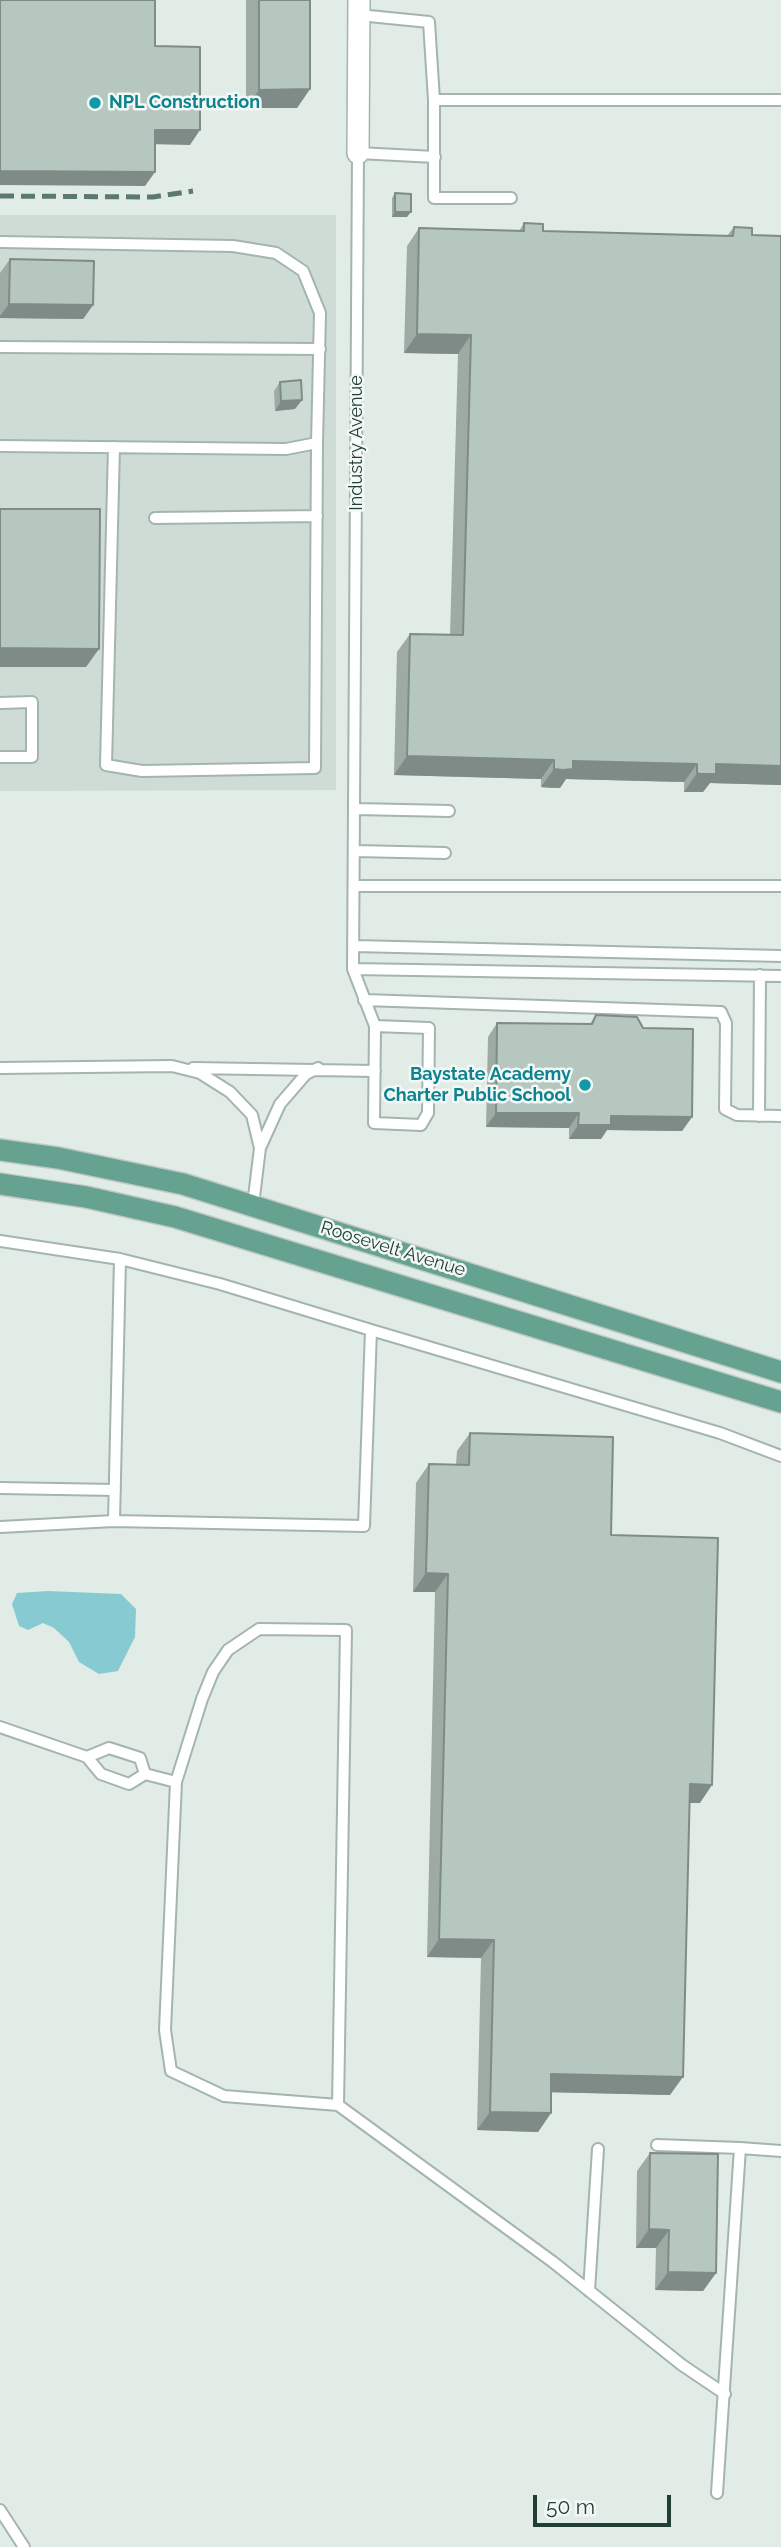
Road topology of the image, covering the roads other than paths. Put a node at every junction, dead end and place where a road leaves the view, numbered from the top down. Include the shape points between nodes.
1 (359, 8) edge
2 (435, 100) junction
3 (781, 100) edge
4 (358, 153) junction
5 (435, 157) junction
6 (511, 198) dead end
7 (0, 242) edge
8 (0, 347) edge
9 (320, 349) junction
10 (317, 443) junction
11 (0, 446) edge
12 (114, 447) junction
13 (317, 516) junction
14 (155, 518) dead end
15 (0, 703) edge
16 (0, 757) edge
17 (356, 809) junction
18 (449, 811) dead end
19 (356, 851) junction
20 (445, 853) dead end
21 (356, 886) junction
22 (781, 886) edge
23 (354, 946) junction
24 (781, 956) edge
25 (353, 969) junction
26 (760, 975) junction
27 (781, 976) edge
28 (364, 1000) junction
29 (375, 1026) junction
30 (0, 1068) edge
31 (179, 1068) junction
32 (318, 1068) junction
33 (374, 1071) junction
34 (759, 1116) junction
35 (781, 1116) edge
36 (260, 1148) junction
37 (0, 1150) edge
38 (0, 1184) edge
39 (253, 1205) junction
40 (0, 1241) edge
41 (120, 1259) junction
42 (371, 1330) junction
43 (781, 1372) edge
44 (781, 1402) edge
45 (781, 1456) edge
46 (0, 1488) edge
47 (115, 1490) junction
48 (114, 1521) junction
49 (0, 1527) edge
50 (0, 1727) edge
51 (87, 1756) junction
52 (145, 1774) junction
53 (176, 1782) junction
54 (338, 2105) junction
55 (657, 2146) dead end
56 (740, 2148) junction
57 (598, 2149) dead end
58 (781, 2151) edge
59 (589, 2291) junction
60 (725, 2394) junction
61 (717, 2493) dead end
62 (0, 2510) edge
63 (24, 2547) edge

1 - 2 lane via 429,22
1 - 4 street, Industry Avenue
2 - 3 lane
2 - 5 lane
4 - 5 lane
4 - 17 lane, Industry Avenue
5 - 6 lane via 434,198
7 - 9 lane via 233,246 276,253 303,271 320,313
8 - 9 lane
9 - 10 lane
10 - 12 lane via 286,449
10 - 13 lane
11 - 12 lane
12 - 13 lane via 106,765 142,771 315,768
13 - 14 lane
15 - 16 lane via 32,702 32,758
17 - 18 lane
17 - 19 lane, Industry Avenue
19 - 20 lane
19 - 21 lane, Industry Avenue
21 - 22 lane
21 - 23 lane, Industry Avenue
23 - 24 lane
23 - 25 lane, Industry Avenue
25 - 26 lane
25 - 28 lane
26 - 27 lane
26 - 34 lane
28 - 29 lane
28 - 34 lane via 721,1012 726,1023 725,1110
29 - 33 lane
29 - 33 lane via 429,1028 428,1113 421,1125 374,1123
30 - 31 lane
31 - 32 lane
31 - 36 lane via 200,1073 230,1092 252,1115
32 - 33 lane
32 - 36 lane via 306,1074 281,1104
34 - 35 lane
36 - 39 lane
37 - 39 main road, Roosevelt Avenue via 183,1184
38 - 44 main road, Roosevelt Avenue via 86,1197 188,1221
39 - 43 main road, Roosevelt Avenue
40 - 41 lane
41 - 42 lane
41 - 47 lane
42 - 45 lane via 720,1433
42 - 48 lane via 364,1526
46 - 47 lane
47 - 48 lane
48 - 49 lane
50 - 51 lane
51 - 52 lane via 101,1774 129,1784
51 - 52 lane via 108,1748 119,1751 140,1758
52 - 53 lane
53 - 54 lane via 165,2030 171,2071 224,2096
53 - 54 lane via 202,1699 228,1650 260,1629 346,1630
54 - 59 lane
55 - 56 lane
56 - 58 lane
56 - 60 lane
57 - 59 lane
59 - 60 lane
60 - 61 lane
62 - 63 lane

